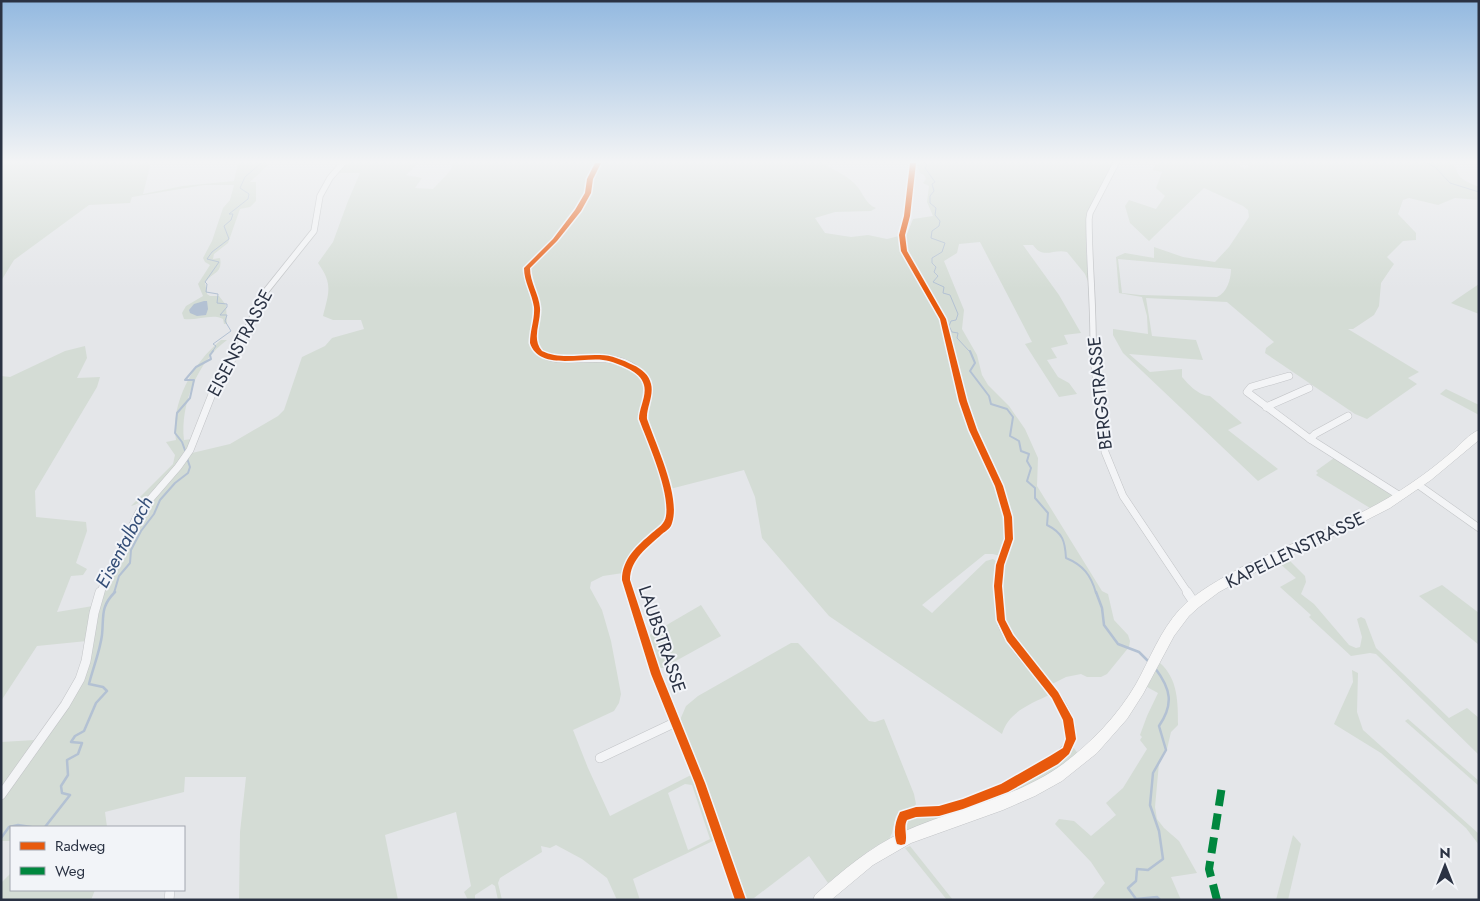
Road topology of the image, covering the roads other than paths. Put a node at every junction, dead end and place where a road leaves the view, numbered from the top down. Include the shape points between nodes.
1 (318, 205) edge
2 (581, 205) edge
3 (908, 205) edge
4 (1094, 205) edge
5 (1289, 376) dead end
6 (1309, 388) dead end
7 (1266, 407) junction
8 (1348, 416) dead end
9 (1479, 434) edge
10 (1310, 439) junction
11 (1416, 484) junction
12 (1400, 496) junction
13 (1479, 528) edge
14 (1195, 604) junction
15 (676, 722) junction
16 (600, 758) dead end
17 (1, 795) edge
18 (901, 840) junction
19 (741, 900) edge
20 (820, 900) edge

1 - 17 street, EISENSTRASSE via 318,223 314,231 266,289 243,343 218,379 185,457 137,516 98,599 80,679
2 - 15 street, LAUBSTRASSE via 555,240 527,268 537,308 534,343 538,351 547,357 610,359 641,373 646,380 649,391 643,419 669,493 671,518 631,560 625,577 656,674
3 - 18 street via 902,238 905,255 942,319 963,401 1002,494 1008,517 1009,539 1000,565 998,586 1001,620 1010,638 1055,694 1068,719 1071,739 1066,751 1054,760 1004,788 939,811 904,816 900,823
4 - 14 street, BERGSTRASSE via 1089,219 1089,260 1094,317 1093,361 1103,444 1123,496
5 - 7 street via 1248,389 1247,392
6 - 7 street
7 - 10 street
8 - 10 street
9 - 11 main road, KAPELLENSTRASSE
10 - 12 street
11 - 12 main road, KAPELLENSTRASSE
11 - 13 street
12 - 14 main road, KAPELLENSTRASSE via 1357,520 1258,565
14 - 18 main road, KAPELLENSTRASSE via 1176,622 1121,718 1082,758 1054,777 1007,801
15 - 16 street
15 - 19 street, LAUBSTRASSE
18 - 20 main road, KAPELLENSTRASSE

